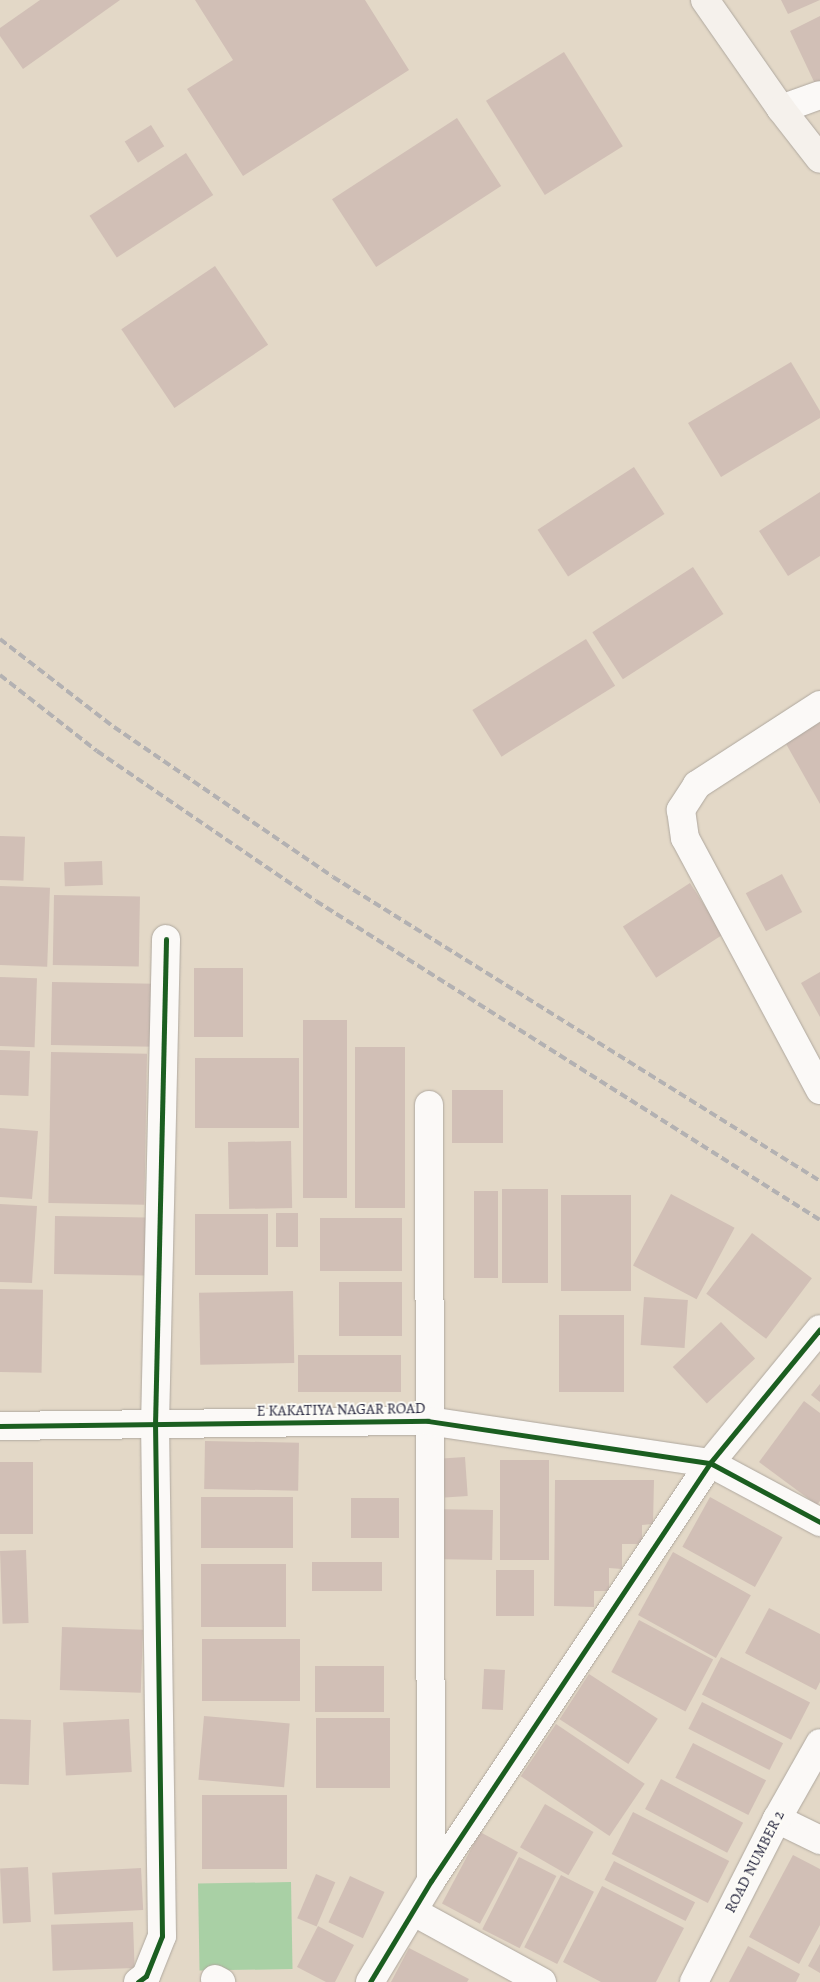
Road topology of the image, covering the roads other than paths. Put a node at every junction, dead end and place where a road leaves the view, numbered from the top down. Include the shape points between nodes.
1 (705, 0) edge
2 (820, 95) edge
3 (781, 109) junction
4 (820, 159) edge
5 (820, 705) edge
6 (166, 939) dead end
7 (820, 1090) edge
8 (429, 1104) dead end
9 (820, 1330) edge
10 (428, 1421) junction
11 (0, 1426) edge
12 (155, 1426) junction
13 (710, 1463) junction
14 (820, 1522) edge
15 (820, 1743) edge
16 (777, 1819) junction
17 (820, 1840) edge
18 (430, 1881) junction
19 (414, 1912) junction
20 (138, 1982) edge
21 (370, 1982) edge
22 (542, 1982) edge
23 (694, 1982) edge

1 - 3 main road
2 - 3 street
3 - 4 main road
5 - 7 street via 697,786 681,810 686,838
6 - 12 street
8 - 10 street
9 - 13 street
10 - 12 street, E KAKATIYA NAGAR ROAD
10 - 13 street, E KAKATIYA NAGAR ROAD
10 - 18 street
11 - 12 street, E KAKATIYA NAGAR ROAD
12 - 20 street via 162,1936 146,1976
13 - 14 street, E KAKATIYA NAGAR ROAD
13 - 18 street
15 - 16 street, ROAD NUMBER 2
16 - 17 street
16 - 23 street, ROAD NUMBER 2
18 - 19 street
19 - 21 street
19 - 22 street

